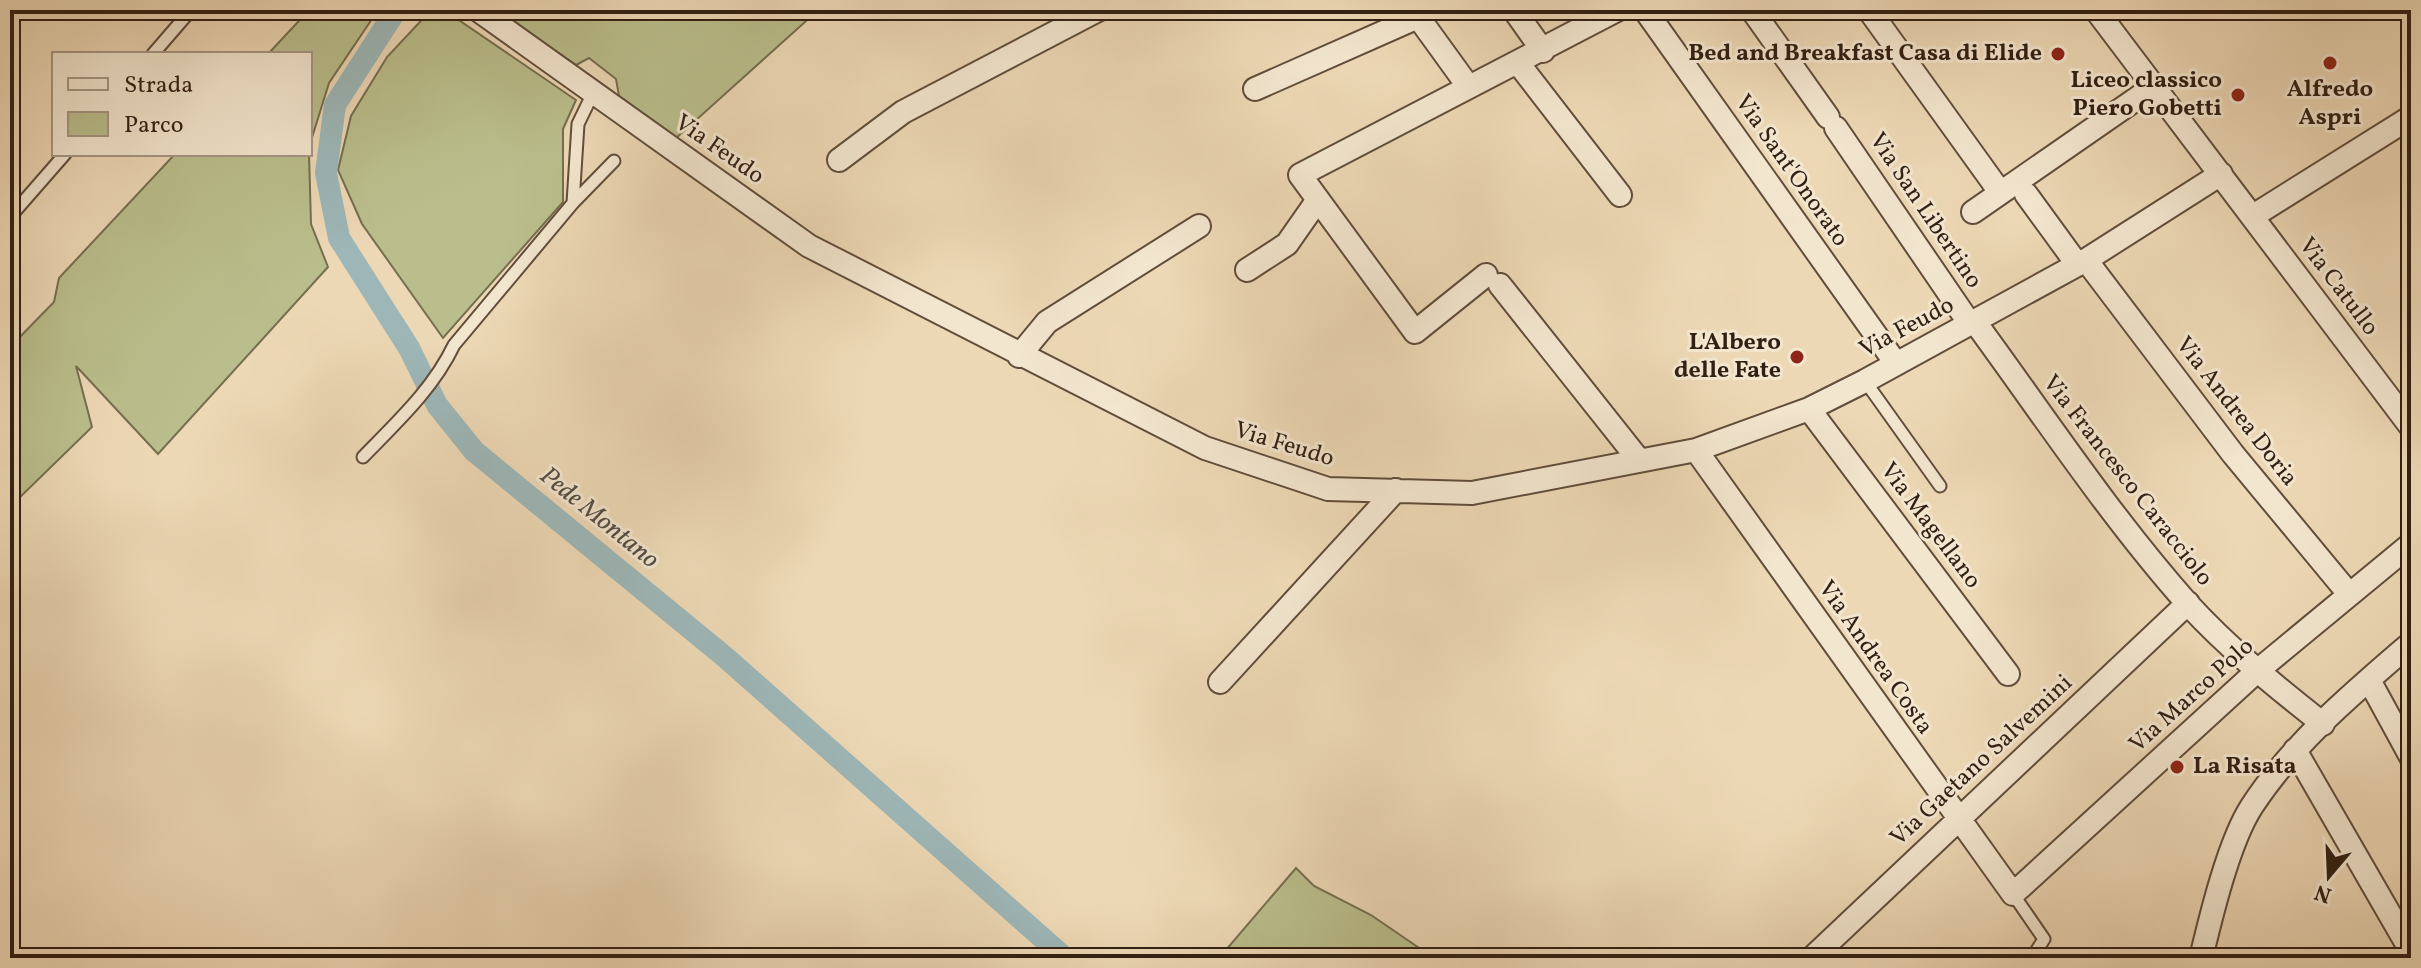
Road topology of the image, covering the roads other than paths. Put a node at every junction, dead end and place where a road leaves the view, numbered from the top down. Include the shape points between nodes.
1 (191, 10) edge
2 (478, 10) edge
3 (1098, 10) edge
4 (1514, 10) edge
5 (1617, 10) edge
6 (1645, 10) edge
7 (1752, 10) edge
8 (1869, 10) edge
9 (2096, 10) edge
10 (1415, 14) edge
11 (1543, 51) junction
12 (155, 52) edge
13 (1518, 63) junction
14 (1468, 86) junction
15 (2152, 88) junction
16 (1255, 89) dead end
17 (593, 93) junction
18 (2411, 117) edge
19 (63, 156) edge
20 (839, 160) dead end
21 (614, 161) dead end
22 (2221, 174) junction
23 (2000, 192) junction
24 (2026, 194) dead end
25 (1620, 195) dead end
26 (1317, 201) junction
27 (573, 203) junction
28 (1973, 212) dead end
29 (2253, 216) junction
30 (10, 217) edge
31 (1199, 226) dead end
32 (2082, 262) junction
33 (1247, 270) dead end
34 (1972, 323) junction
35 (1019, 356) junction
36 (1895, 362) junction
37 (1865, 381) junction
38 (1809, 409) junction
39 (2411, 427) edge
40 (1696, 450) junction
41 (363, 457) dead end
42 (1639, 460) junction
43 (1940, 486) dead end
44 (1396, 490) junction
45 (2411, 544) edge
46 (2349, 594) junction
47 (2188, 603) junction
48 (2411, 643) edge
49 (2256, 672) junction
50 (2008, 674) dead end
51 (2369, 680) junction
52 (1220, 682) dead end
53 (2323, 724) junction
54 (2295, 750) junction
55 (2411, 757) edge
56 (1957, 819) junction
57 (2013, 894) junction
58 (2411, 951) edge
59 (1812, 958) edge
60 (2032, 958) edge
61 (2201, 958) edge

1 - 12 lane
2 - 17 street, Via Feudo
3 - 20 street via 903,112
4 - 11 street
5 - 11 street
6 - 36 street, Via Sant'Onorato
7 - 34 street, Via San Libertino
8 - 23 street
9 - 15 street, Via Catullo
10 - 14 street
10 - 16 street
11 - 13 street
13 - 14 street
13 - 25 street
14 - 26 street via 1300,175
15 - 22 street, Via Catullo
15 - 23 street
17 - 27 lane via 578,124
17 - 35 street, Via Feudo via 809,246
18 - 29 street
19 - 30 lane
21 - 27 lane
22 - 29 street, Via Catullo
22 - 32 street, Via Feudo
23 - 28 street
24 - 32 street, Via Andrea Doria
26 - 33 street via 1287,244
26 - 42 street via 1415,332 1493,280
27 - 41 lane via 454,345 415,403
29 - 39 street, Via Catullo
31 - 35 street via 1047,322
32 - 34 street, Via Feudo
32 - 46 street, Via Andrea Doria
34 - 36 street, Via Feudo
34 - 47 street, Via Francesco Caracciolo
35 - 44 street, Via Feudo via 1205,448 1328,489
36 - 37 street, Via Feudo
37 - 38 street, Via Feudo
37 - 43 lane
38 - 40 street, Via Feudo
38 - 50 street, Via Magellano
40 - 42 street, Via Feudo
40 - 56 street, Via Andrea Costa
42 - 44 street, Via Feudo via 1472,493
44 - 52 street
45 - 46 street, Via Marco Polo
46 - 49 street, Via Marco Polo
47 - 49 street, Via Francesco Caracciolo
47 - 56 street, Via Gaetano Salvemini
48 - 51 street
49 - 53 street, Via Francesco Caracciolo
49 - 57 street, Via Marco Polo
51 - 53 street
51 - 55 street
53 - 54 street
54 - 58 street
54 - 61 street via 2250,809 2215,898
56 - 57 street, Via Andrea Costa
56 - 59 street, Via Gaetano Salvemini
57 - 60 lane via 2044,939

